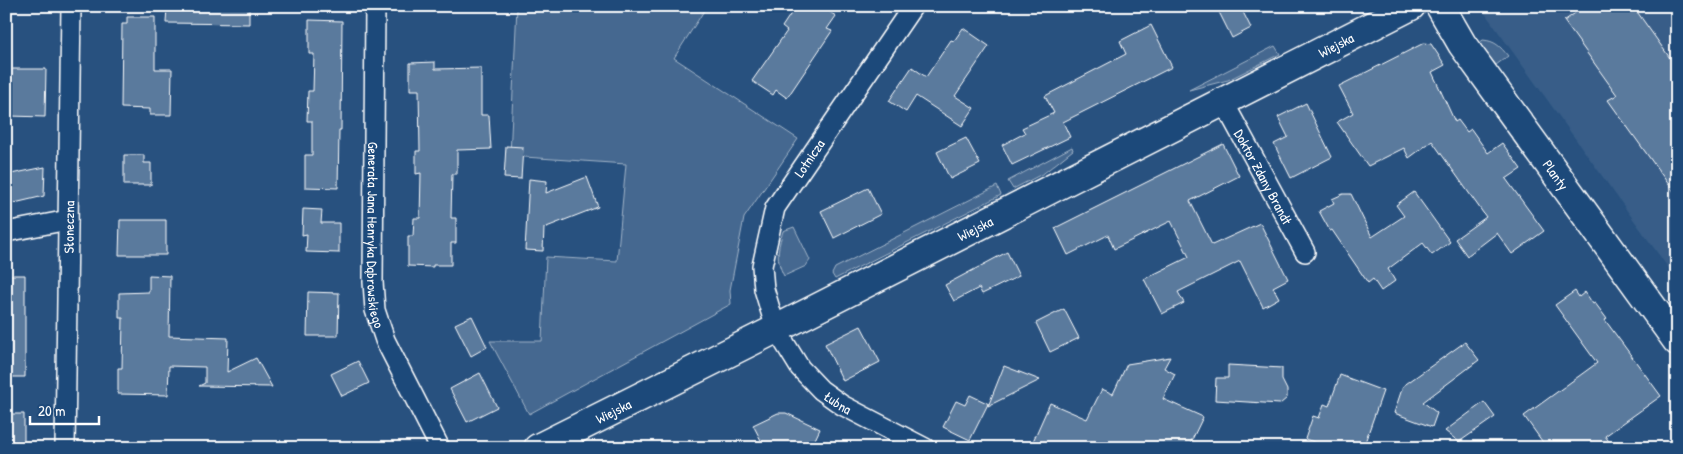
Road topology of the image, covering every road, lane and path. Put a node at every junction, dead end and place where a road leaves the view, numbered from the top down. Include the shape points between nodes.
1 (71, 6) edge
2 (375, 6) edge
3 (913, 6) edge
4 (1411, 6) edge
5 (1440, 6) edge
6 (1223, 101) junction
7 (68, 220) junction
8 (6, 232) edge
9 (1305, 252) dead end
10 (776, 329) junction
11 (1677, 342) edge
12 (549, 445) edge
13 (65, 448) edge
14 (440, 448) edge
15 (925, 448) edge

1 - 7 street, Słoneczna
2 - 14 street, Generała Jana Henryka Dąbrowskiego via 375,310 385,340
3 - 10 street, Lotnicza via 775,208 762,266 764,290
4 - 6 street, Wiejska
5 - 11 street, Planty via 1462,44
6 - 9 street, Doktor Zdany Brandt
6 - 10 street, Wiejska
7 - 8 street
7 - 13 street, Słoneczna
10 - 12 street, Wiejska
10 - 15 street, Łubna via 800,368 821,390 842,405

